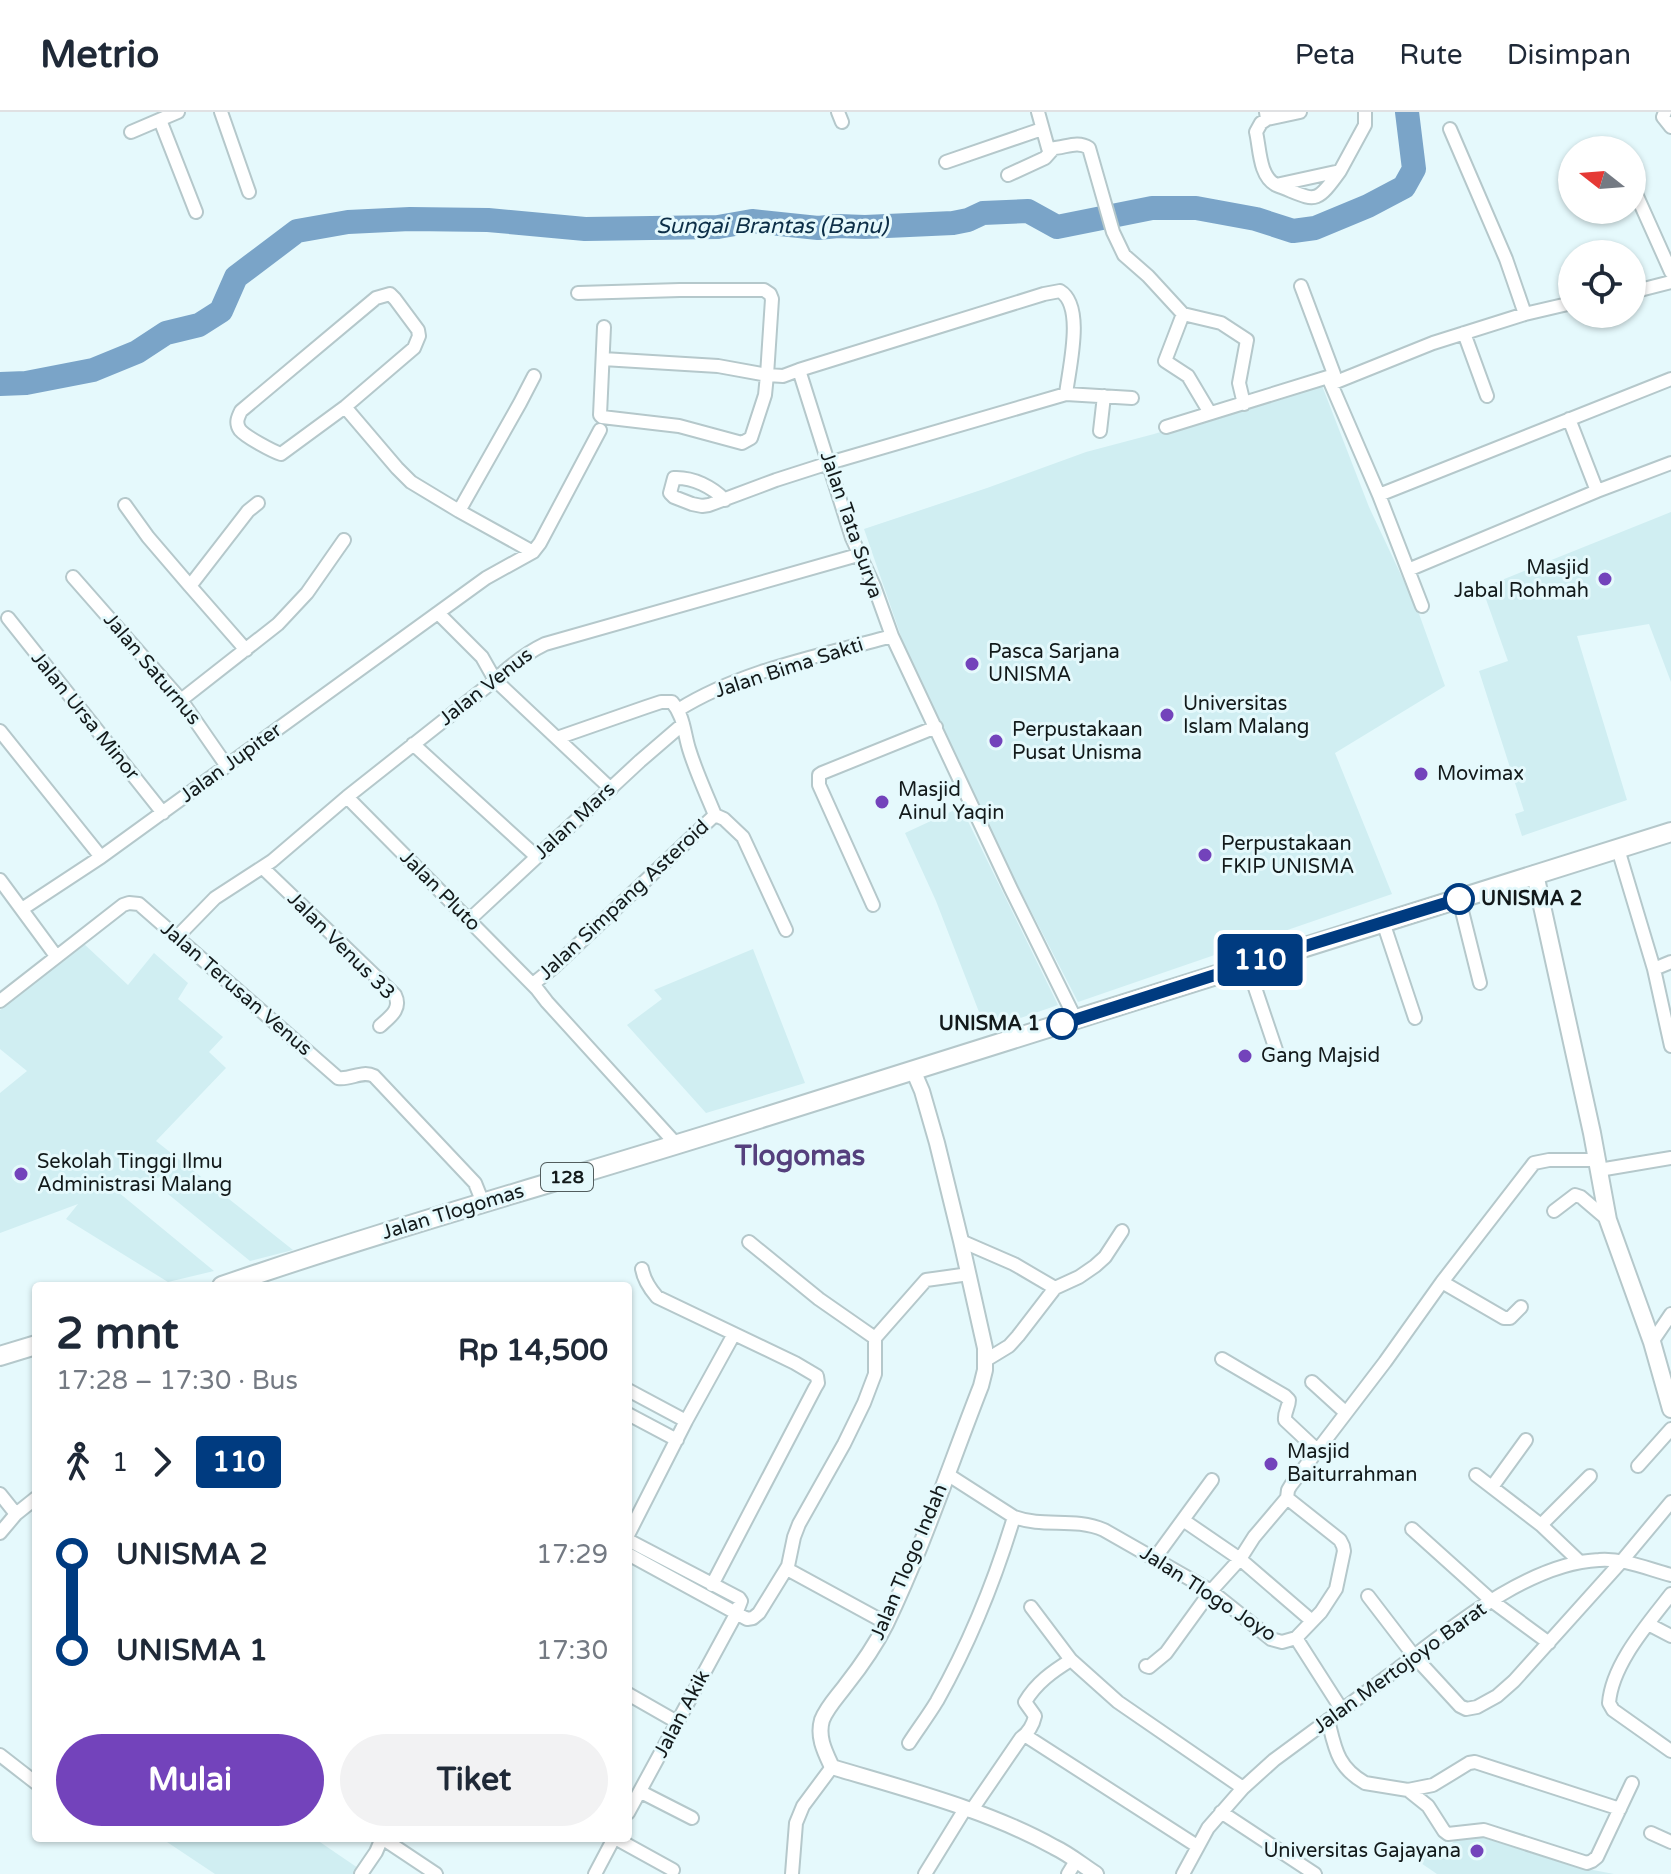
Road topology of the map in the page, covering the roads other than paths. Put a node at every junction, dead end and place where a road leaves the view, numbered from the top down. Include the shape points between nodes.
1 (178, 112) edge
2 (221, 112) edge
3 (1038, 112) edge
4 (1300, 112) edge
5 (1365, 112) edge
6 (1665, 112) edge
7 (1266, 115) edge
8 (160, 120) junction
9 (1671, 127) edge
10 (1042, 129) junction
11 (1450, 129) dead end
12 (131, 132) dead end
13 (1053, 149) junction
14 (946, 162) dead end
15 (1340, 171) junction
16 (1008, 175) dead end
17 (1276, 185) junction
18 (249, 192) dead end
19 (196, 212) dead end
20 (1646, 216) edge
21 (1671, 272) edge
22 (1671, 282) edge
23 (1301, 286) dead end
24 (1646, 288) edge
25 (578, 293) dead end
26 (1558, 306) edge
27 (1183, 314) junction
28 (1525, 314) junction
29 (604, 327) dead end
30 (1464, 333) junction
31 (603, 359) junction
32 (799, 370) junction
33 (767, 375) junction
34 (534, 376) dead end
35 (1671, 379) edge
36 (1329, 380) junction
37 (1066, 394) junction
38 (1104, 396) junction
39 (1487, 396) dead end
40 (1132, 398) dead end
41 (1244, 404) junction
42 (345, 407) junction
43 (1210, 413) junction
44 (1569, 419) junction
45 (1166, 427) dead end
46 (600, 430) dead end
47 (1100, 431) dead end
48 (829, 463) junction
49 (1671, 463) edge
50 (1597, 491) junction
51 (1379, 495) junction
52 (725, 500) dead end
53 (258, 503) dead end
54 (125, 505) dead end
55 (459, 511) junction
56 (344, 540) dead end
57 (533, 552) junction
58 (858, 555) junction
59 (1408, 570) junction
60 (73, 577) dead end
61 (190, 586) junction
62 (1422, 606) dead end
63 (438, 613) junction
64 (8, 618) dead end
65 (892, 636) junction
66 (246, 650) junction
67 (495, 680) junction
68 (181, 700) junction
69 (678, 710) junction
70 (683, 724) junction
71 (936, 727) junction
72 (0, 731) edge
73 (557, 738) junction
74 (413, 744) junction
75 (226, 765) junction
76 (611, 789) junction
77 (347, 797) junction
78 (163, 813) junction
79 (715, 815) junction
80 (1671, 832) edge
81 (1618, 849) junction
82 (101, 857) junction
83 (537, 857) junction
84 (263, 868) junction
85 (1535, 874) junction
86 (0, 880) edge
87 (1459, 899) junction
88 (873, 905) dead end
89 (22, 909) junction
90 (469, 920) junction
91 (1383, 922) junction
92 (786, 930) dead end
93 (177, 937) junction
94 (56, 956) junction
95 (1671, 962) edge
96 (1247, 964) junction
97 (1654, 969) junction
98 (1480, 983) dead end
99 (533, 984) junction
100 (0, 1001) edge
101 (1415, 1018) dead end
102 (1076, 1020) junction
103 (380, 1026) dead end
104 (1671, 1046) edge
105 (1276, 1050) dead end
106 (913, 1070) junction
107 (677, 1145) junction
108 (1595, 1151) junction
109 (1671, 1158) edge
110 (483, 1203) junction
111 (1554, 1211) dead end
112 (1608, 1220) junction
113 (1122, 1231) dead end
114 (961, 1241) junction
115 (749, 1242) dead end
116 (642, 1269) dead end
117 (969, 1274) junction
118 (234, 1282) edge
119 (1442, 1282) junction
120 (1055, 1288) junction
121 (1521, 1307) dead end
122 (1671, 1314) edge
123 (734, 1334) junction
124 (875, 1338) junction
125 (1652, 1342) junction
126 (32, 1346) edge
127 (0, 1356) edge
128 (1222, 1359) dead end
129 (986, 1360) junction
130 (1312, 1382) dead end
131 (632, 1392) edge
132 (1671, 1409) edge
133 (1345, 1412) junction
134 (632, 1416) edge
135 (686, 1421) junction
136 (1671, 1429) edge
137 (677, 1440) junction
138 (1526, 1440) dead end
139 (1317, 1450) junction
140 (1638, 1466) dead end
141 (947, 1474) junction
142 (1476, 1475) dead end
143 (1590, 1476) dead end
144 (1212, 1480) dead end
145 (1492, 1487) junction
146 (0, 1494) edge
147 (1287, 1498) junction
148 (32, 1501) edge
149 (1671, 1502) edge
150 (16, 1514) junction
151 (1014, 1517) junction
152 (1183, 1520) junction
153 (1541, 1525) junction
154 (632, 1529) edge
155 (1412, 1529) dead end
156 (0, 1533) edge
157 (632, 1539) edge
158 (632, 1556) edge
159 (1155, 1558) junction
160 (1240, 1559) junction
161 (1580, 1562) junction
162 (1621, 1562) junction
163 (787, 1569) junction
164 (1671, 1575) edge
165 (712, 1585) junction
166 (1211, 1591) junction
167 (1671, 1594) edge
168 (1368, 1596) dead end
169 (1492, 1601) junction
170 (1031, 1607) dead end
171 (736, 1614) junction
172 (1312, 1621) junction
173 (886, 1623) junction
174 (1648, 1624) junction
175 (1671, 1636) edge
176 (1296, 1638) junction
177 (1549, 1643) junction
178 (1414, 1656) junction
179 (1071, 1660) junction
180 (1146, 1666) dead end
181 (632, 1696) edge
182 (1342, 1710) junction
183 (1328, 1720) junction
184 (677, 1722) junction
185 (1026, 1736) junction
186 (909, 1743) dead end
187 (1671, 1751) edge
188 (0, 1755) edge
189 (832, 1767) junction
190 (32, 1780) edge
191 (1632, 1783) dead end
192 (1433, 1785) junction
193 (1243, 1788) junction
194 (1408, 1790) junction
195 (641, 1792) junction
196 (1428, 1806) junction
197 (632, 1807) edge
198 (1620, 1809) junction
199 (968, 1810) junction
200 (1221, 1812) junction
201 (692, 1818) dead end
202 (1651, 1833) dead end
203 (381, 1842) edge
204 (388, 1842) edge
205 (613, 1842) edge
206 (622, 1842) edge
207 (1671, 1842) edge
208 (1197, 1846) junction
209 (1072, 1868) edge
210 (673, 1870) dead end
211 (361, 1874) edge
212 (436, 1874) edge
213 (595, 1874) edge
214 (792, 1874) edge
215 (925, 1874) edge
216 (1096, 1874) edge
217 (1183, 1874) edge
218 (1315, 1874) edge

1 - 8 street
2 - 18 street
3 - 10 street
4 - 7 street
5 - 15 street via 1365,125
6 - 9 street
7 - 17 street via 1256,132 1265,174
8 - 12 street
8 - 19 street
10 - 13 street
10 - 14 street
11 - 28 street
13 - 16 street
13 - 27 street via 1087,145 1124,255
15 - 17 street
15 - 17 street via 1317,198
20 - 21 street
22 - 24 street
23 - 36 street via 1334,374
25 - 33 street via 764,290 772,299
26 - 28 street
27 - 41 street via 1221,323 1247,340 1239,383
27 - 43 street via 1165,361 1188,376
28 - 30 street
29 - 31 street
30 - 36 street
30 - 39 street
31 - 33 street via 718,366
31 - 33 street via 602,417 679,426 742,443 751,438
32 - 33 street
32 - 37 street via 1060,291 1073,310
32 - 48 street, Jalan Tata Surya
34 - 55 street
35 - 44 street
36 - 41 street
36 - 51 street
37 - 38 street
37 - 48 street
38 - 40 street
38 - 47 street
41 - 43 street
42 - 42 street via 281,454 237,423 241,411 344,323 376,298 390,294 418,330 418,342
42 - 55 street via 411,482
43 - 45 street
44 - 50 street
44 - 51 street
46 - 57 street
48 - 52 street
48 - 58 street, Jalan Tata Surya
49 - 50 street
50 - 59 street
51 - 59 street
53 - 61 street
54 - 61 street
55 - 57 street
56 - 66 street via 291,611
57 - 63 street, Jalan Jupiter
58 - 65 street, Jalan Tata Surya
58 - 67 street, Jalan Venus via 545,644
59 - 62 street
60 - 68 street, Jalan Saturnus
61 - 66 street
63 - 67 street via 482,657
63 - 75 street, Jalan Jupiter
64 - 78 street, Jalan Ursa Minor
65 - 69 street, Jalan Bima Sakti via 740,680
65 - 71 street, Jalan Tata Surya
66 - 68 street
67 - 73 street
67 - 74 street, Jalan Venus
68 - 75 street, Jalan Saturnus
69 - 70 street
69 - 73 street via 672,702 661,702
70 - 76 street, Jalan Mars
70 - 79 street
71 - 88 street via 819,775
71 - 102 street, Jalan Tata Surya
72 - 82 street
73 - 76 street
74 - 77 street, Jalan Venus
74 - 83 street
75 - 78 street, Jalan Jupiter
76 - 83 street, Jalan Mars
77 - 84 street, Jalan Venus
77 - 90 street, Jalan Pluto
78 - 82 street, Jalan Jupiter
79 - 92 street via 743,837
79 - 99 street, Jalan Simpang Asteroid
80 - 81 main road, 128
81 - 85 main road, 128
81 - 97 street
82 - 89 street, Jalan Jupiter
83 - 90 street, Jalan Mars
84 - 93 street, Jalan Venus via 215,898
84 - 103 street, Jalan Venus 33 via 395,995 397,1007
85 - 87 main road, 128
85 - 108 main road
86 - 89 street
87 - 91 main road, 128
87 - 98 street
89 - 94 street
90 - 99 street, Jalan Pluto
91 - 96 main road, 128
91 - 101 street
93 - 94 street, Jalan Terusan Venus via 135,903 123,905
93 - 110 street, Jalan Terusan Venus via 338,1078 370,1074 475,1183
94 - 100 street
95 - 97 street
96 - 102 main road, 128
96 - 105 street
97 - 104 street
99 - 107 street, Jalan Pluto
102 - 106 main road, 128
106 - 107 main road, Jalan Tlogomas / 128
106 - 114 street, Jalan Tlogo Indah
107 - 110 main road, Jalan Tlogomas / 128
108 - 109 street
108 - 112 main road
108 - 119 street via 1534,1163
110 - 118 main road, Jalan Tlogomas / 128
111 - 112 street via 1577,1195
112 - 125 main road
113 - 120 street via 1095,1266
114 - 117 street, Jalan Tlogo Indah
114 - 120 street
115 - 124 street
116 - 123 street via 657,1297
117 - 124 street via 926,1280
117 - 129 street, Jalan Tlogo Indah
119 - 121 street via 1504,1318
119 - 133 street
120 - 129 street via 1009,1346
122 - 125 street
123 - 135 street
123 - 165 street via 818,1379
124 - 163 street via 875,1374 864,1403 799,1524
125 - 132 main road
126 - 127 main road
128 - 139 street via 1285,1396 1285,1420
129 - 141 street, Jalan Tlogo Indah
130 - 133 street
131 - 135 street
133 - 139 street
134 - 137 street
135 - 137 street
136 - 140 street
137 - 154 street
138 - 145 street
139 - 147 street
141 - 151 street, Jalan Tlogo Joyo
141 - 173 street, Jalan Tlogo Indah
142 - 145 street
143 - 153 street
144 - 152 street
145 - 153 street
146 - 150 street
147 - 160 street
147 - 172 street via 1343,1546 1336,1589
148 - 150 street
149 - 162 street
150 - 156 street
151 - 159 street, Jalan Tlogo Joyo via 1094,1526
151 - 186 street via 972,1629
152 - 159 street
152 - 160 street
153 - 161 street
155 - 169 street
157 - 165 street
158 - 171 street
159 - 166 street, Jalan Tlogo Joyo
160 - 166 street
160 - 172 street
161 - 162 street, Jalan Mertojoyo Barat
161 - 169 street, Jalan Mertojoyo Barat via 1550,1570
162 - 164 street, Jalan Mertojoyo Barat
162 - 177 street
163 - 171 street via 759,1613 747,1619
163 - 173 street
165 - 171 street via 739,1598
166 - 176 street, Jalan Tlogo Joyo via 1271,1639
166 - 180 street via 1166,1653
167 - 174 street
168 - 178 street
169 - 177 street
169 - 178 street, Jalan Mertojoyo Barat
170 - 179 street
171 - 184 street, Jalan Akik
172 - 176 street
173 - 189 street, Jalan Tlogo Indah via 823,1720 820,1733
174 - 175 street
174 - 187 street via 1614,1679 1609,1703
176 - 182 street
177 - 178 street via 1508,1688 1471,1709 1460,1706
178 - 182 street, Jalan Mertojoyo Barat
179 - 185 street via 1047,1676 1025,1702 1035,1716
179 - 193 street via 1118,1702
181 - 184 street
182 - 183 street, Jalan Mertojoyo Barat
183 - 193 street, Jalan Mertojoyo Barat
183 - 194 street via 1337,1757 1359,1780
184 - 195 street, Jalan Akik
185 - 199 street
185 - 208 street
188 - 190 street
189 - 199 street
189 - 214 street via 796,1823
191 - 198 street
192 - 194 street
192 - 196 street
192 - 198 street via 1475,1762
193 - 200 street, Jalan Mertojoyo Barat
194 - 196 street
195 - 197 street, Jalan Akik
195 - 201 street
196 - 198 street via 1448,1834 1484,1830 1587,1863 1597,1857
199 - 209 street via 1056,1848
199 - 215 street
200 - 208 street, Jalan Mertojoyo Barat
200 - 218 street
202 - 207 street
203 - 211 street
204 - 212 street
205 - 213 street
206 - 210 street
208 - 217 street, Jalan Mertojoyo Barat
209 - 216 street

